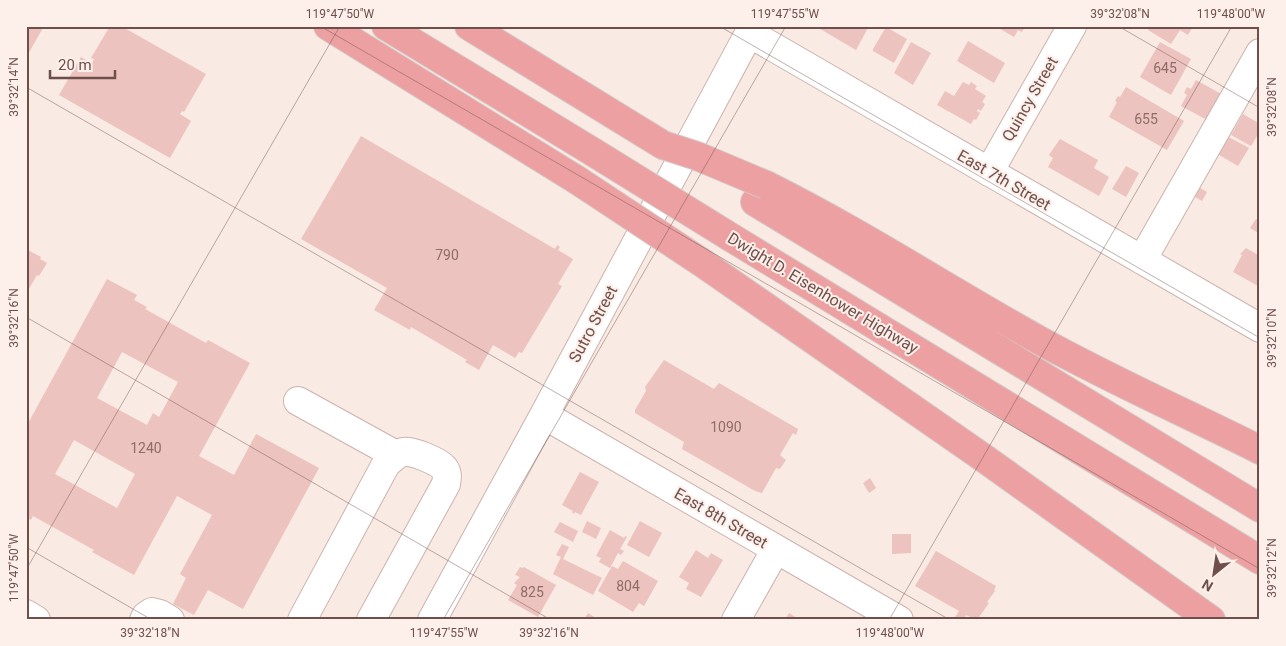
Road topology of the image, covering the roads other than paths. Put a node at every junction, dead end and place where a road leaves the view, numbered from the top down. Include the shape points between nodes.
1 (328, 26) edge
2 (386, 26) edge
3 (469, 26) edge
4 (1072, 26) edge
5 (751, 29) edge
6 (1260, 53) edge
7 (989, 172) junction
8 (760, 193) junction
9 (1142, 260) junction
10 (1260, 328) edge
11 (298, 401) dead end
12 (544, 415) junction
13 (1260, 450) edge
14 (396, 455) junction
15 (1260, 508) edge
16 (776, 549) junction
17 (1260, 560) edge
18 (26, 614) edge
19 (36, 620) edge
20 (144, 620) edge
21 (170, 620) edge
22 (302, 620) edge
23 (371, 620) edge
24 (432, 620) edge
25 (736, 620) edge
26 (899, 620) edge
27 (1212, 620) edge

1 - 27 highway, bridge via 577,180 701,262
2 - 17 highway, Dwight D. Eisenhower Highway, bridge
3 - 8 highway, bridge via 663,145
4 - 7 street, Quincy Street
5 - 7 street, East 7th Street
5 - 12 street, Sutro Street
6 - 9 street
7 - 9 street, East 7th Street
8 - 13 highway via 833,220 1039,340
8 - 15 highway
9 - 10 street, East 7th Street
11 - 14 street
12 - 16 street, East 8th Street
12 - 24 street, Sutro Street
14 - 22 street via 386,464
14 - 23 street via 404,452 417,454 443,468 446,484
16 - 25 street
16 - 26 street, East 8th Street
18 - 19 street
20 - 21 street via 152,612

